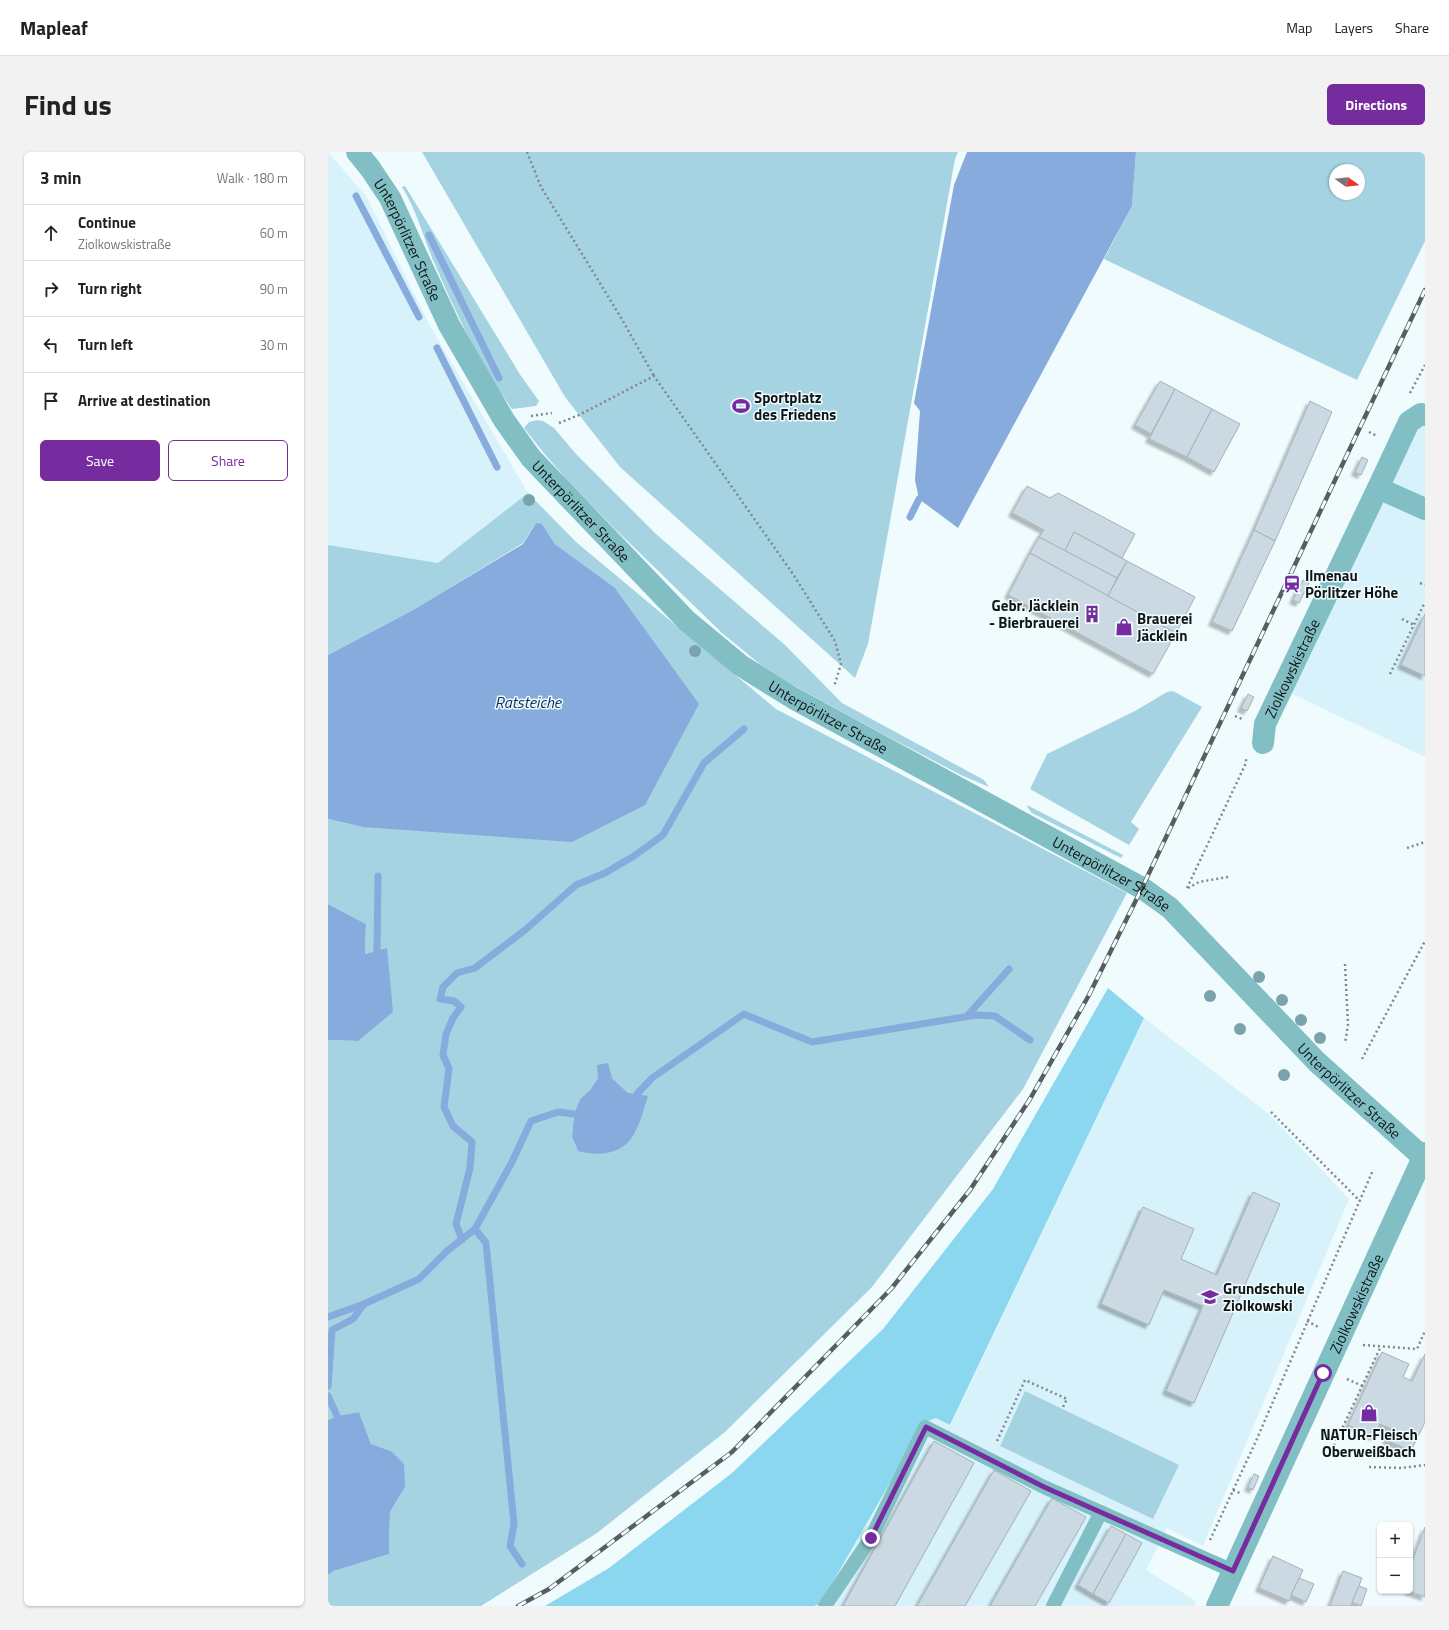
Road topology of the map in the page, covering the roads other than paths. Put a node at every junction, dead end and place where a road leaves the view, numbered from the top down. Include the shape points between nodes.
1 (357, 152) edge
2 (1425, 415) edge
3 (1378, 488) junction
4 (1425, 510) edge
5 (1263, 743) dead end
6 (1424, 1156) edge
7 (1101, 1512) junction
8 (1233, 1571) junction
9 (825, 1606) edge
10 (1053, 1606) edge
11 (1217, 1606) edge

1 - 6 street, Unterpörlitzer Straße via 390,198 449,325 504,420 531,458 687,621 740,666 793,698 1142,888 1170,908 1317,1062
2 - 3 street, Ziolkowskistraße via 1421,414 1409,422
3 - 4 street
3 - 5 street, Ziolkowskistraße via 1265,724
6 - 8 street, Ziolkowskistraße
7 - 8 lane
7 - 9 lane via 1044,1487 926,1427 871,1538
7 - 10 lane
8 - 11 street, Ziolkowskistraße

